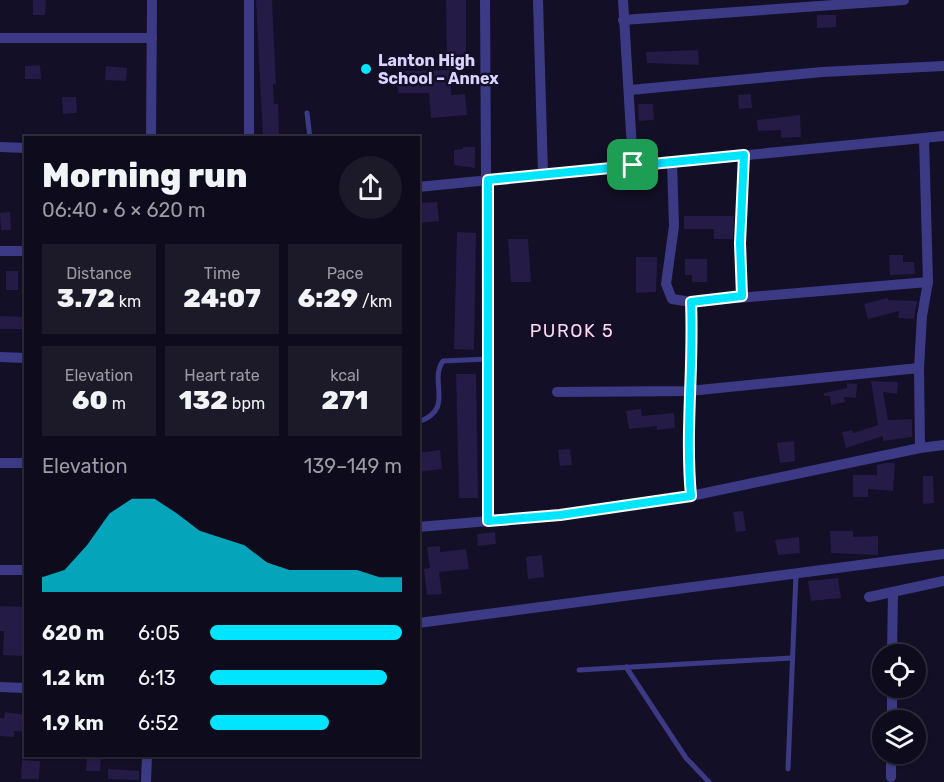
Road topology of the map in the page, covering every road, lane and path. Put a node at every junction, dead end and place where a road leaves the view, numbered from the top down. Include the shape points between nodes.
1 (152, 0) edge
2 (249, 0) edge
3 (485, 0) edge
4 (538, 0) edge
5 (623, 0) edge
6 (904, 0) edge
7 (623, 20) junction
8 (0, 38) edge
9 (152, 38) junction
10 (944, 66) edge
11 (630, 90) junction
12 (307, 113) dead end
13 (151, 136) edge
14 (249, 136) edge
15 (310, 136) edge
16 (944, 136) edge
17 (924, 138) junction
18 (0, 147) edge
19 (24, 148) edge
20 (744, 155) junction
21 (672, 162) junction
22 (633, 165) junction
23 (543, 174) junction
24 (488, 180) junction
25 (420, 187) edge
26 (0, 251) edge
27 (24, 251) edge
28 (928, 282) junction
29 (742, 296) junction
30 (691, 302) junction
31 (0, 357) edge
32 (24, 358) edge
33 (488, 359) junction
34 (919, 368) junction
35 (689, 391) junction
36 (557, 392) dead end
37 (420, 421) edge
38 (944, 446) edge
39 (920, 448) junction
40 (0, 463) edge
41 (24, 463) edge
42 (691, 496) junction
43 (488, 521) junction
44 (420, 527) edge
45 (944, 554) edge
46 (0, 570) edge
47 (24, 570) edge
48 (796, 573) junction
49 (944, 581) edge
50 (893, 592) junction
51 (869, 597) dead end
52 (420, 623) edge
53 (892, 644) edge
54 (792, 658) junction
55 (626, 667) junction
56 (579, 670) dead end
57 (0, 687) edge
58 (24, 688) edge
59 (147, 757) edge
60 (891, 764) edge
61 (788, 770) dead end
62 (891, 777) dead end
63 (146, 782) edge
64 (709, 782) edge

1 - 9 street
2 - 14 street
3 - 24 street
4 - 23 street
5 - 7 street
6 - 7 street
7 - 11 street
8 - 9 street
9 - 13 street
10 - 11 street via 822,72
11 - 22 street
12 - 15 lane
16 - 17 street
17 - 20 street
17 - 28 street
18 - 19 street
20 - 21 street
20 - 29 street
21 - 22 street
21 - 30 street via 674,226 666,284 672,299
22 - 23 street
23 - 24 street
24 - 25 street
24 - 33 street
26 - 27 street
28 - 29 street
28 - 34 street
29 - 30 street
30 - 35 street
31 - 32 street
33 - 37 lane via 443,361 437,409 430,418
33 - 43 street
34 - 35 street
34 - 39 street
35 - 36 street
35 - 42 street
38 - 39 street
39 - 42 street
40 - 41 street
42 - 43 street
43 - 44 street
45 - 48 street
46 - 47 street
48 - 52 street
48 - 54 lane
49 - 50 street
50 - 51 street
50 - 53 street
54 - 55 lane
54 - 61 lane
55 - 56 lane
55 - 64 lane via 686,758
57 - 58 street
59 - 63 street
60 - 62 street

